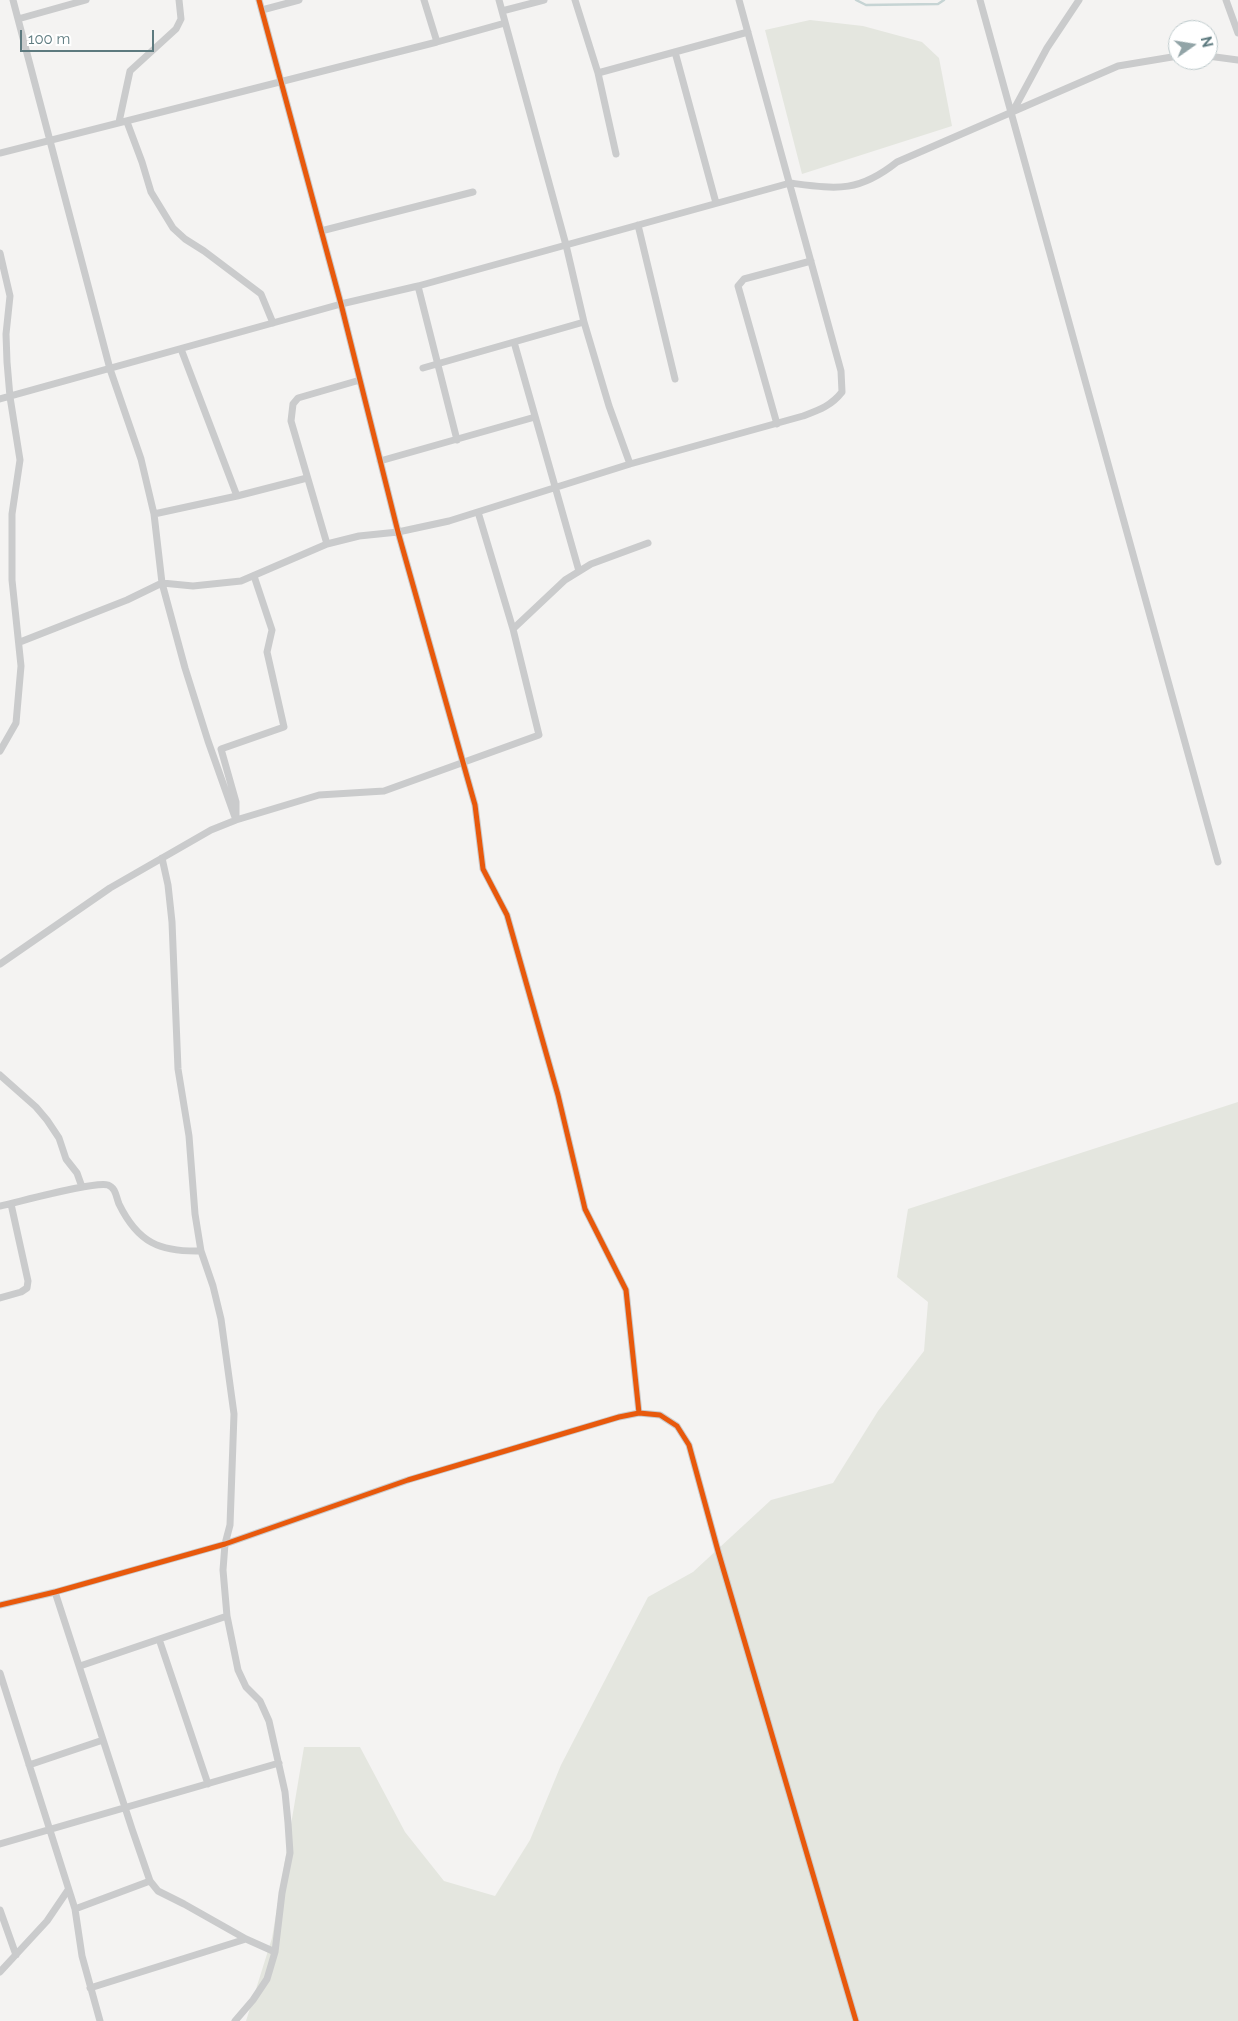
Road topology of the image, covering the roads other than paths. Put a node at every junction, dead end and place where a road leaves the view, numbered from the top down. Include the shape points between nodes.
1 (12, 0) edge
2 (86, 0) edge
3 (179, 0) edge
4 (259, 0) edge
5 (299, 0) edge
6 (424, 0) edge
7 (499, 0) edge
8 (544, 0) edge
9 (575, 0) edge
10 (739, 0) edge
11 (980, 0) edge
12 (1079, 0) edge
13 (1226, 0) edge
14 (262, 10) junction
15 (502, 11) junction
16 (18, 20) junction
17 (505, 23) junction
18 (748, 32) junction
19 (1238, 33) edge
20 (437, 42) junction
21 (675, 52) junction
22 (1218, 57) edge
23 (1168, 58) edge
24 (1238, 60) edge
25 (598, 73) junction
26 (281, 81) junction
27 (1012, 114) junction
28 (123, 122) junction
29 (48, 142) junction
30 (0, 153) edge
31 (616, 154) dead end
32 (790, 183) junction
33 (473, 192) dead end
34 (716, 203) junction
35 (638, 225) junction
36 (321, 230) junction
37 (566, 245) junction
38 (0, 253) edge
39 (811, 260) junction
40 (418, 286) junction
41 (341, 304) junction
42 (584, 322) junction
43 (273, 323) junction
44 (514, 342) junction
45 (181, 349) junction
46 (438, 364) junction
47 (423, 368) dead end
48 (110, 369) junction
49 (675, 379) dead end
50 (360, 380) junction
51 (10, 397) junction
52 (0, 399) edge
53 (535, 417) junction
54 (777, 424) junction
55 (457, 440) junction
56 (380, 461) junction
57 (630, 464) junction
58 (307, 478) junction
59 (554, 488) junction
60 (237, 496) junction
61 (478, 512) junction
62 (154, 514) junction
63 (398, 532) junction
64 (648, 543) dead end
65 (327, 544) junction
66 (579, 571) junction
67 (254, 576) junction
68 (162, 583) junction
69 (513, 629) junction
70 (20, 642) junction
71 (0, 751) edge
72 (463, 762) junction
73 (236, 820) junction
74 (162, 858) junction
75 (1218, 862) dead end
76 (0, 964) edge
77 (0, 1075) edge
78 (82, 1187) junction
79 (11, 1204) junction
80 (0, 1206) edge
81 (202, 1251) junction
82 (0, 1298) edge
83 (639, 1412) junction
84 (225, 1544) junction
85 (55, 1592) junction
86 (0, 1604) edge
87 (227, 1616) junction
88 (159, 1639) junction
89 (80, 1666) junction
90 (0, 1676) edge
91 (103, 1740) junction
92 (279, 1763) junction
93 (29, 1765) junction
94 (208, 1784) junction
95 (125, 1808) junction
96 (49, 1829) junction
97 (0, 1844) edge
98 (150, 1881) junction
99 (68, 1890) junction
100 (75, 1909) junction
101 (0, 1910) edge
102 (246, 1939) junction
103 (275, 1952) junction
104 (16, 1955) junction
105 (0, 1972) edge
106 (90, 1988) junction
107 (100, 2021) edge
108 (235, 2021) edge
109 (856, 2021) edge

1 - 16 street
2 - 16 street
3 - 28 street via 181,19 176,29 130,72
4 - 14 street
5 - 14 street
6 - 20 street
7 - 15 street
8 - 15 street
9 - 25 street
10 - 18 street
11 - 27 street
12 - 27 street
13 - 19 street
14 - 26 street
15 - 17 street
16 - 29 street
17 - 20 street
17 - 37 street
18 - 21 street
18 - 32 street
20 - 26 street
21 - 25 street
21 - 34 street
22 - 24 street
23 - 27 street via 1118,66
25 - 31 street
26 - 28 street
26 - 36 street
27 - 32 street via 897,162 864,183 831,189
27 - 75 street
28 - 29 street
28 - 43 street via 151,192 172,228 261,294
29 - 30 street
29 - 48 street
32 - 34 street
32 - 39 street
33 - 36 street
34 - 35 street
35 - 37 street
35 - 49 street
36 - 41 street
37 - 40 street
37 - 42 street
38 - 51 street via 10,296 6,334
39 - 54 street via 841,371 842,392 823,409
39 - 54 street via 744,279 738,286
40 - 41 street
40 - 46 street
41 - 43 street
41 - 50 street
42 - 44 street
42 - 57 street
43 - 45 street
44 - 46 street
44 - 53 street
45 - 48 street
45 - 60 street
46 - 47 street
46 - 55 street
48 - 51 street
48 - 62 street via 141,459
50 - 56 street
50 - 58 street via 298,398 293,404 291,421
51 - 52 street
51 - 70 street via 20,460 12,514 13,600
53 - 55 street
53 - 59 street
54 - 57 street
55 - 56 street
56 - 63 street
57 - 59 street
58 - 60 street
58 - 65 street
59 - 61 street
59 - 66 street
60 - 62 street
61 - 63 street via 449,522
61 - 69 street
62 - 68 street
63 - 65 street via 359,536
63 - 72 street
64 - 66 street
65 - 67 street
66 - 69 street via 558,585
67 - 68 street via 216,585
67 - 73 street via 272,630 267,652 284,727 221,749 236,802
68 - 70 street
68 - 73 street via 188,677
69 - 72 street via 539,735
70 - 71 street via 16,723
72 - 73 street via 384,791 319,795
72 - 83 street via 475,805 483,869 508,915 558,1095 585,1210 626,1290
73 - 74 street via 210,830
74 - 76 street via 110,888
74 - 81 street via 172,922 178,1069
77 - 78 street via 47,1120
78 - 79 street
78 - 81 street via 101,1184 115,1190 131,1223 147,1240 178,1252
79 - 80 street
79 - 82 street via 28,1288
81 - 84 street via 221,1318 234,1414 230,1525
83 - 84 street via 408,1480
83 - 109 street via 660,1415 677,1426 693,1456
84 - 85 street
84 - 87 street via 223,1570
85 - 86 street
85 - 89 street
87 - 88 street
87 - 92 street via 238,1670 246,1687 260,1701
88 - 89 street
88 - 94 street
89 - 91 street
90 - 93 street
91 - 93 street
91 - 95 street
92 - 94 street
92 - 103 street via 290,1853
93 - 96 street
94 - 95 street
95 - 96 street
95 - 98 street
96 - 97 street
96 - 99 street
98 - 100 street
98 - 102 street via 158,1891
99 - 100 street
99 - 104 street via 47,1921
100 - 106 street
101 - 104 street
102 - 103 street
102 - 106 street
103 - 108 street via 267,1979
104 - 105 street
106 - 107 street

